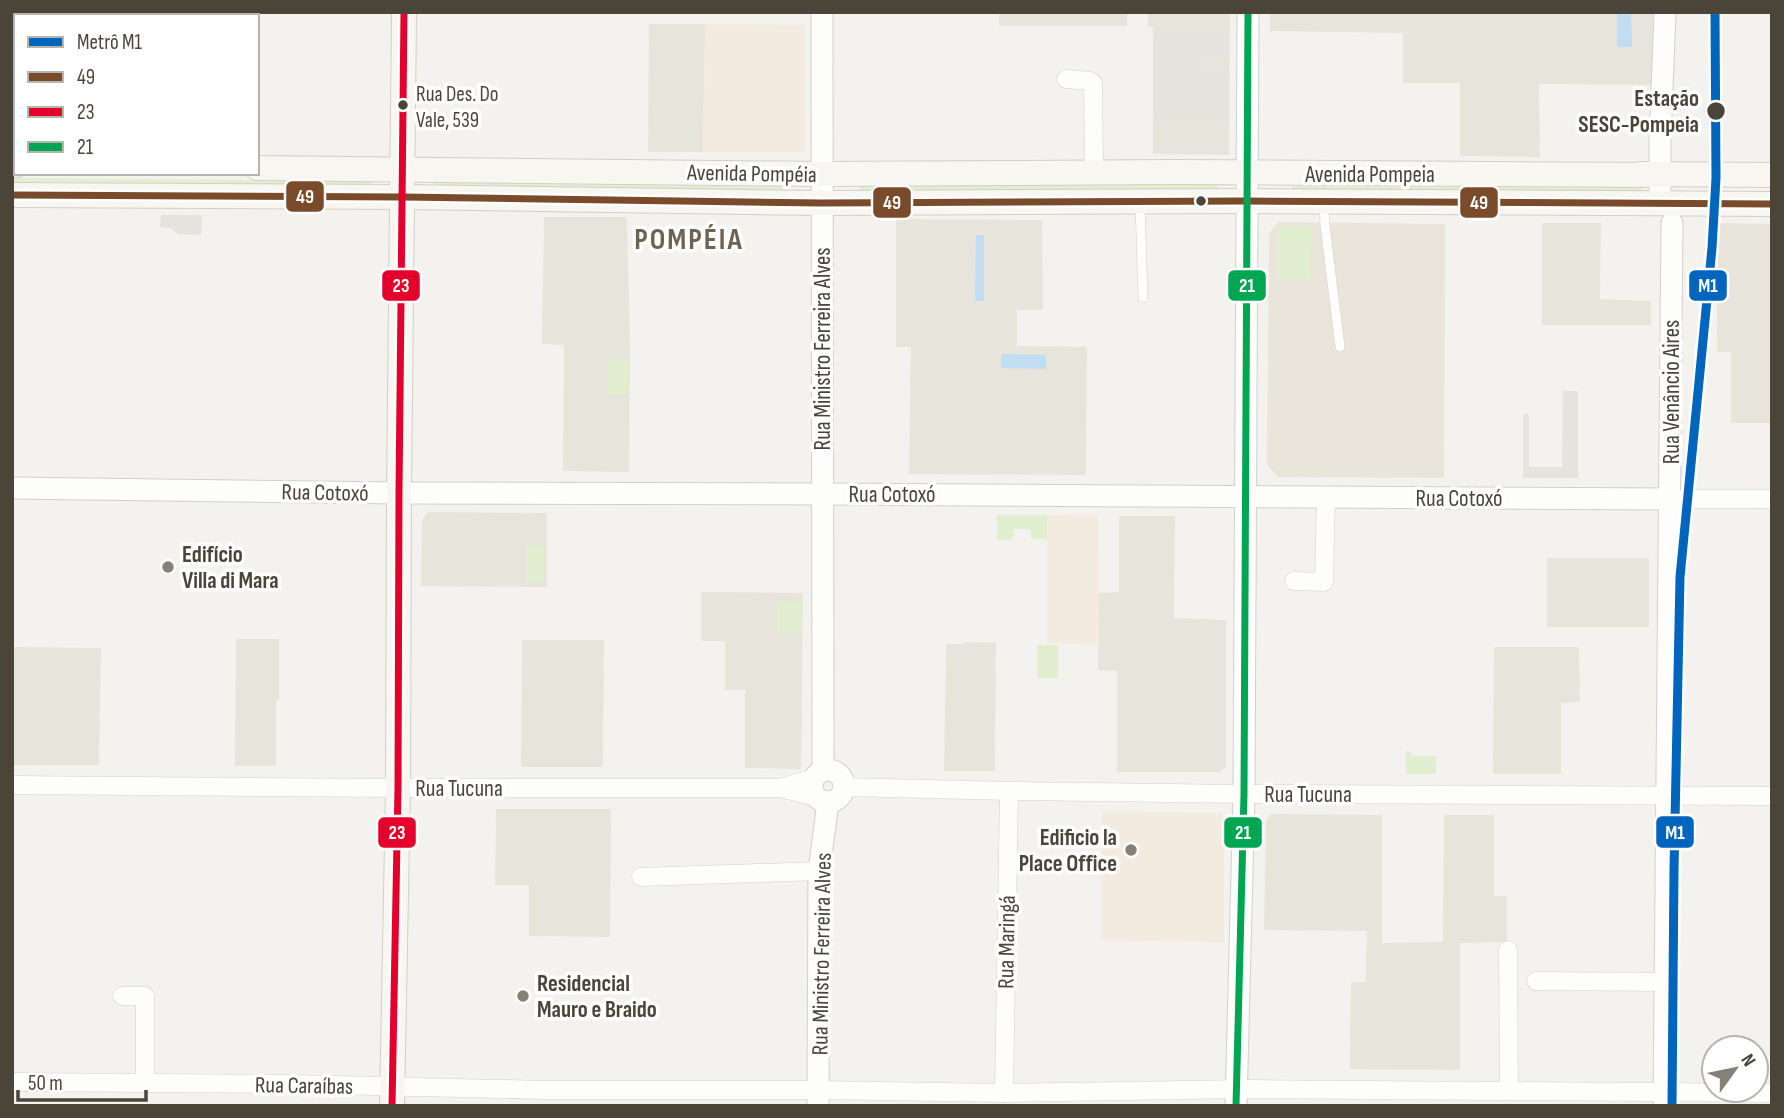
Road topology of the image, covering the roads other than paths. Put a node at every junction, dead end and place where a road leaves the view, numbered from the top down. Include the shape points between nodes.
1 (404, 12) edge
2 (822, 12) edge
3 (1248, 12) edge
4 (1665, 12) edge
5 (1066, 79) dead end
6 (259, 168) edge
7 (403, 169) junction
8 (1094, 172) junction
9 (1248, 173) junction
10 (821, 174) junction
11 (1660, 175) junction
12 (1772, 175) edge
13 (12, 195) edge
14 (403, 197) junction
15 (1247, 201) junction
16 (1140, 202) junction
17 (1324, 202) junction
18 (821, 203) junction
19 (1772, 204) edge
20 (1666, 214) junction
21 (1143, 298) dead end
22 (1340, 347) dead end
23 (12, 488) edge
24 (399, 494) junction
25 (823, 494) junction
26 (1245, 496) junction
27 (1325, 497) junction
28 (1670, 499) junction
29 (1772, 499) edge
30 (1294, 582) dead end
31 (12, 785) edge
32 (820, 787) junction
33 (844, 787) joint
34 (398, 788) junction
35 (1009, 791) junction
36 (1244, 794) junction
37 (1668, 794) junction
38 (1772, 796) edge
39 (819, 871) junction
40 (641, 877) dead end
41 (1508, 950) dead end
42 (1536, 981) dead end
43 (1666, 982) junction
44 (121, 996) dead end
45 (12, 1082) edge
46 (145, 1083) junction
47 (1508, 1091) junction
48 (1004, 1093) junction
49 (1772, 1093) edge
50 (393, 1096) edge
51 (818, 1098) edge
52 (1236, 1098) edge
53 (908, 1099) edge
54 (1665, 1099) edge

1 - 7 main road
2 - 10 street, Rua Ministro Ferreira Alves
3 - 9 street
4 - 11 street, Rua Venâncio Aires
5 - 8 street via 1093,83
6 - 7 main road, Avenida Pompéia
7 - 10 main road, Avenida Pompéia
7 - 14 main road
8 - 9 main road, Avenida Pompéia
8 - 10 main road, Avenida Pompéia
9 - 11 main road, Avenida Pompeia
9 - 15 street
10 - 18 street, Rua Ministro Ferreira Alves
11 - 12 main road, Avenida Pompeia
11 - 20 street, Rua Venâncio Aires
13 - 14 main road, Avenida Pompeia
14 - 18 main road, Avenida Pompeia
14 - 24 main road
15 - 16 main road, Avenida Pompeia
15 - 17 main road, Avenida Pompeia
15 - 26 street
16 - 18 main road, Avenida Pompeia
16 - 21 lane
17 - 20 main road, Avenida Pompeia
17 - 22 lane
18 - 25 street, Rua Ministro Ferreira Alves
19 - 20 main road, Avenida Pompeia
20 - 28 street, Rua Venâncio Aires
23 - 24 street, Rua Cotoxó
24 - 25 street, Rua Cotoxó
24 - 34 main road
25 - 26 street, Rua Cotoxó
25 - 32 street, Rua Ministro Ferreira Alves
26 - 27 street, Rua Cotoxó
26 - 36 street
27 - 28 street, Rua Cotoxó
27 - 30 street via 1324,582
28 - 29 street, Rua Cotoxó
28 - 37 street, Rua Venâncio Aires
31 - 34 street, Rua Tucuna
32 - 33 street via 835,801
32 - 34 street, Rua Tucuna
32 - 39 street, Rua Ministro Ferreira Alves
33 - 35 street, Rua Tucuna
34 - 50 main road
35 - 36 street, Rua Tucuna
35 - 48 street, Rua Maringá
36 - 37 street, Rua Tucuna
36 - 52 street
37 - 38 street, Rua Tucuna
37 - 43 street, Rua Venâncio Aires
39 - 40 street
39 - 51 street, Rua Ministro Ferreira Alves
41 - 47 street
42 - 43 street
43 - 54 street, Rua Venâncio Aires
44 - 46 street via 145,996
45 - 46 street, Rua Caraíbas
46 - 50 street, Rua Caraíbas
47 - 52 street, Rua Caraíbas
47 - 54 street, Rua Caraíbas
48 - 52 street, Rua Caraíbas
48 - 53 street, Rua Caraíbas
49 - 54 street, Rua Caraíbas
50 - 51 street, Rua Caraíbas via 545,1090
51 - 53 street, Rua Caraíbas

